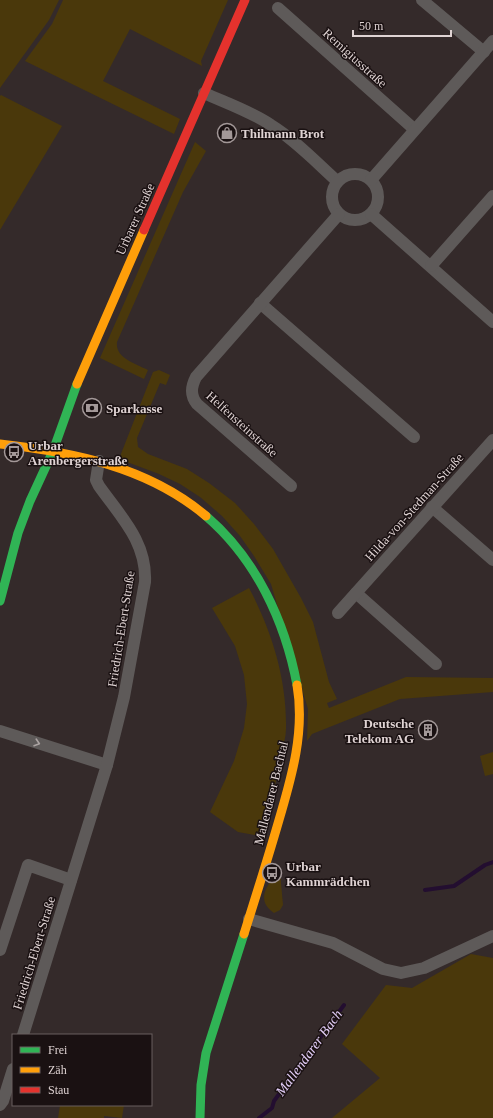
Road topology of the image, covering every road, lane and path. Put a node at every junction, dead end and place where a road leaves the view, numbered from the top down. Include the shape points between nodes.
1 (245, 0) edge
2 (422, 0) edge
3 (278, 8) dead end
4 (493, 41) edge
5 (484, 52) junction
6 (204, 93) junction
7 (414, 129) junction
8 (371, 180) junction
9 (337, 181) junction
10 (493, 196) edge
11 (339, 214) junction
12 (372, 214) junction
13 (431, 266) junction
14 (260, 303) junction
15 (493, 322) edge
16 (414, 437) dead end
17 (493, 440) edge
18 (0, 444) edge
19 (53, 451) junction
20 (99, 461) junction
21 (291, 486) dead end
22 (432, 507) junction
23 (493, 560) edge
24 (356, 593) junction
25 (0, 601) edge
26 (338, 613) dead end
27 (436, 664) dead end
28 (0, 731) edge
29 (107, 765) junction
30 (71, 880) junction
31 (249, 919) junction
32 (493, 936) edge
33 (0, 950) edge
34 (23, 1034) edge
35 (12, 1072) edge
36 (0, 1105) edge
37 (200, 1118) edge

1 - 6 street, Urbarer Straße
2 - 5 street
3 - 7 street, Remigiusstraße
4 - 5 street
5 - 7 street
6 - 9 street via 272,125
6 - 19 street, Urbarer Straße via 77,383
7 - 8 street
8 - 9 street via 350,174
8 - 12 street via 378,193 376,208
9 - 11 street via 331,194 334,209
10 - 13 street
11 - 12 street via 352,220 366,218
11 - 14 street, Helfensteinstraße
12 - 13 street
13 - 15 street
14 - 16 street
14 - 21 street, Helfensteinstraße via 196,377 191,394 197,404
17 - 22 street, Hilda-von-Stedman-Straße
18 - 19 street, Mallendarer Bachtal
19 - 20 street, Mallendarer Bachtal
19 - 25 street, Urbarer Straße via 18,533
20 - 29 street, Friedrich-Ebert-Straße via 96,480 136,538 146,571 124,697
20 - 31 street, Mallendarer Bachtal via 162,486 211,519 243,554 266,592 283,634 297,683 300,726 297,751 274,840
22 - 23 street
22 - 24 street, Hilda-von-Stedman-Straße
24 - 26 street, Hilda-von-Stedman-Straße
24 - 27 street
28 -> 29 street
29 - 30 street, Friedrich-Ebert-Straße
30 - 33 street via 28,865
30 - 34 street, Friedrich-Ebert-Straße
31 - 32 street via 333,943 383,969 401,973 424,968
31 - 37 street, Mallendarer Bachtal via 206,1051 200,1090
35 - 36 street

